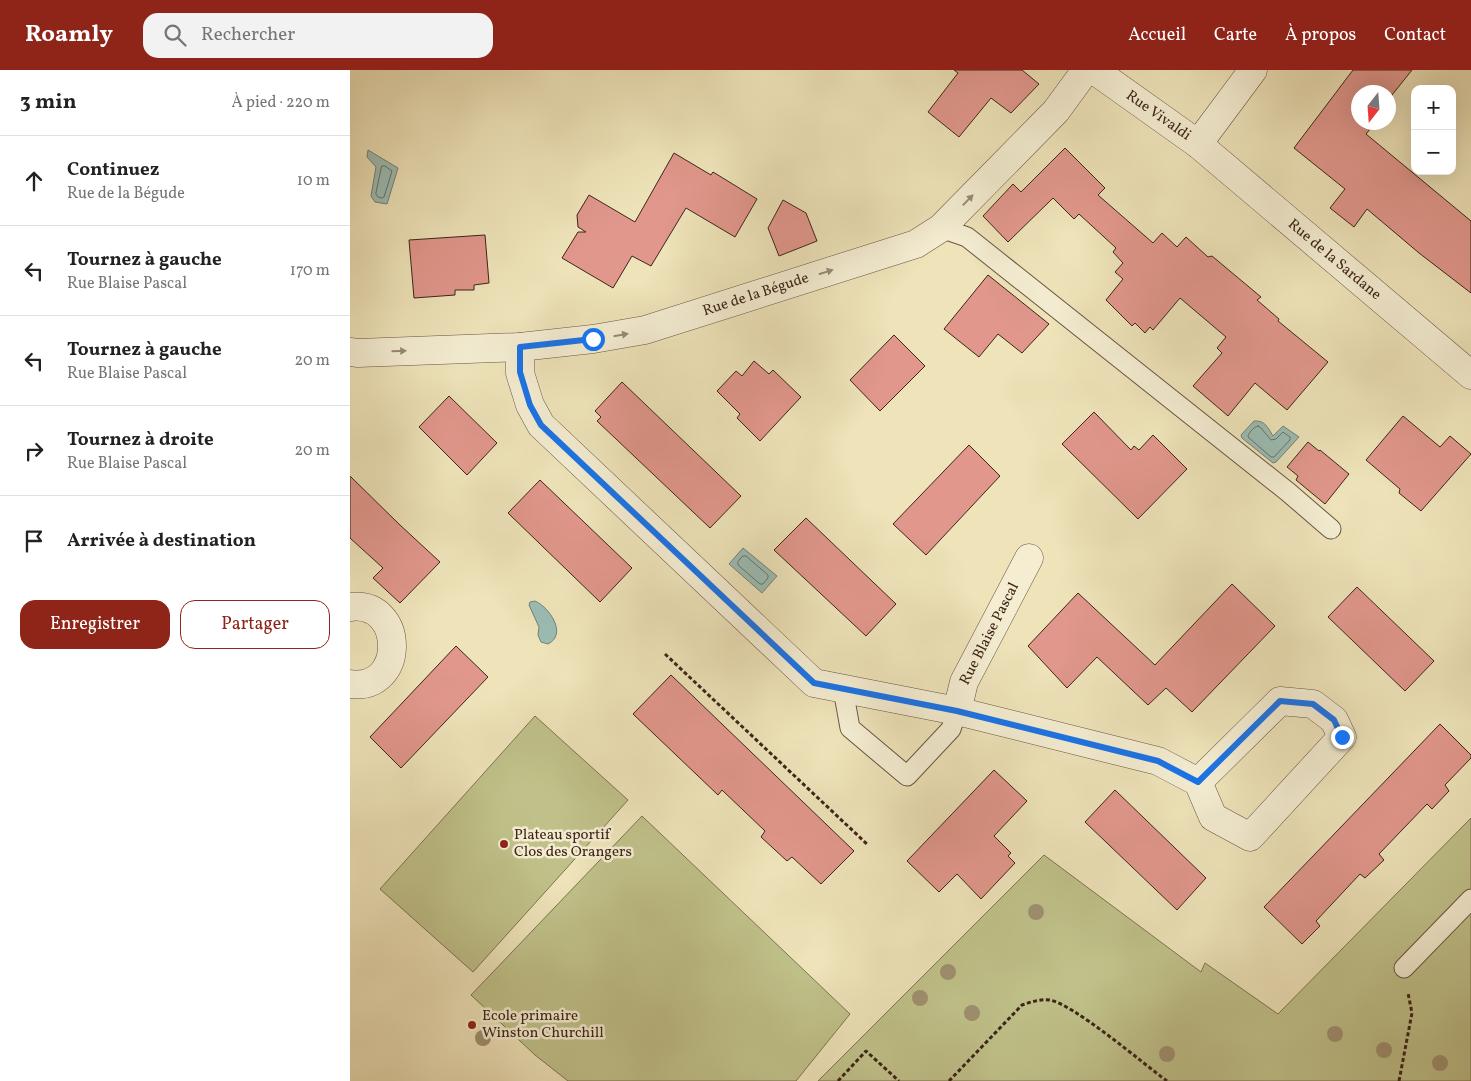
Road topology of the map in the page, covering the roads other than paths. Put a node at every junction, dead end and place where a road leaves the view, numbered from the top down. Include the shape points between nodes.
1 (1086, 70) edge
2 (1094, 70) edge
3 (1253, 70) edge
4 (1198, 144) junction
5 (941, 228) junction
6 (520, 347) junction
7 (353, 356) edge
8 (1471, 375) edge
9 (1331, 529) dead end
10 (1028, 558) dead end
11 (350, 607) edge
12 (350, 684) edge
13 (842, 689) junction
14 (957, 711) junction
15 (1198, 782) junction
16 (1471, 899) edge
17 (1404, 968) road end

5 -> 1 street, Rue de la Bégude via 1056,111
2 - 4 street, Rue Vivaldi
3 - 4 street
4 - 8 street, Rue de la Sardane
6 -> 5 street, Rue de la Bégude via 645,330 916,244
5 - 9 lane via 967,237
7 -> 6 street, Rue de la Bégude
6 - 13 street via 520,372 530,405 541,425 814,683
10 - 14 street, Rue Blaise Pascal via 964,682
11 - 12 street via 368,609 380,616 389,627 393,653 379,676 367,683
13 - 14 street
13 - 14 lane via 850,728 907,776 951,730
14 - 15 street via 1158,761
15 - 15 street via 1280,701 1313,704 1334,720 1342,737 1250,837 1213,817
16 - 17 lane

